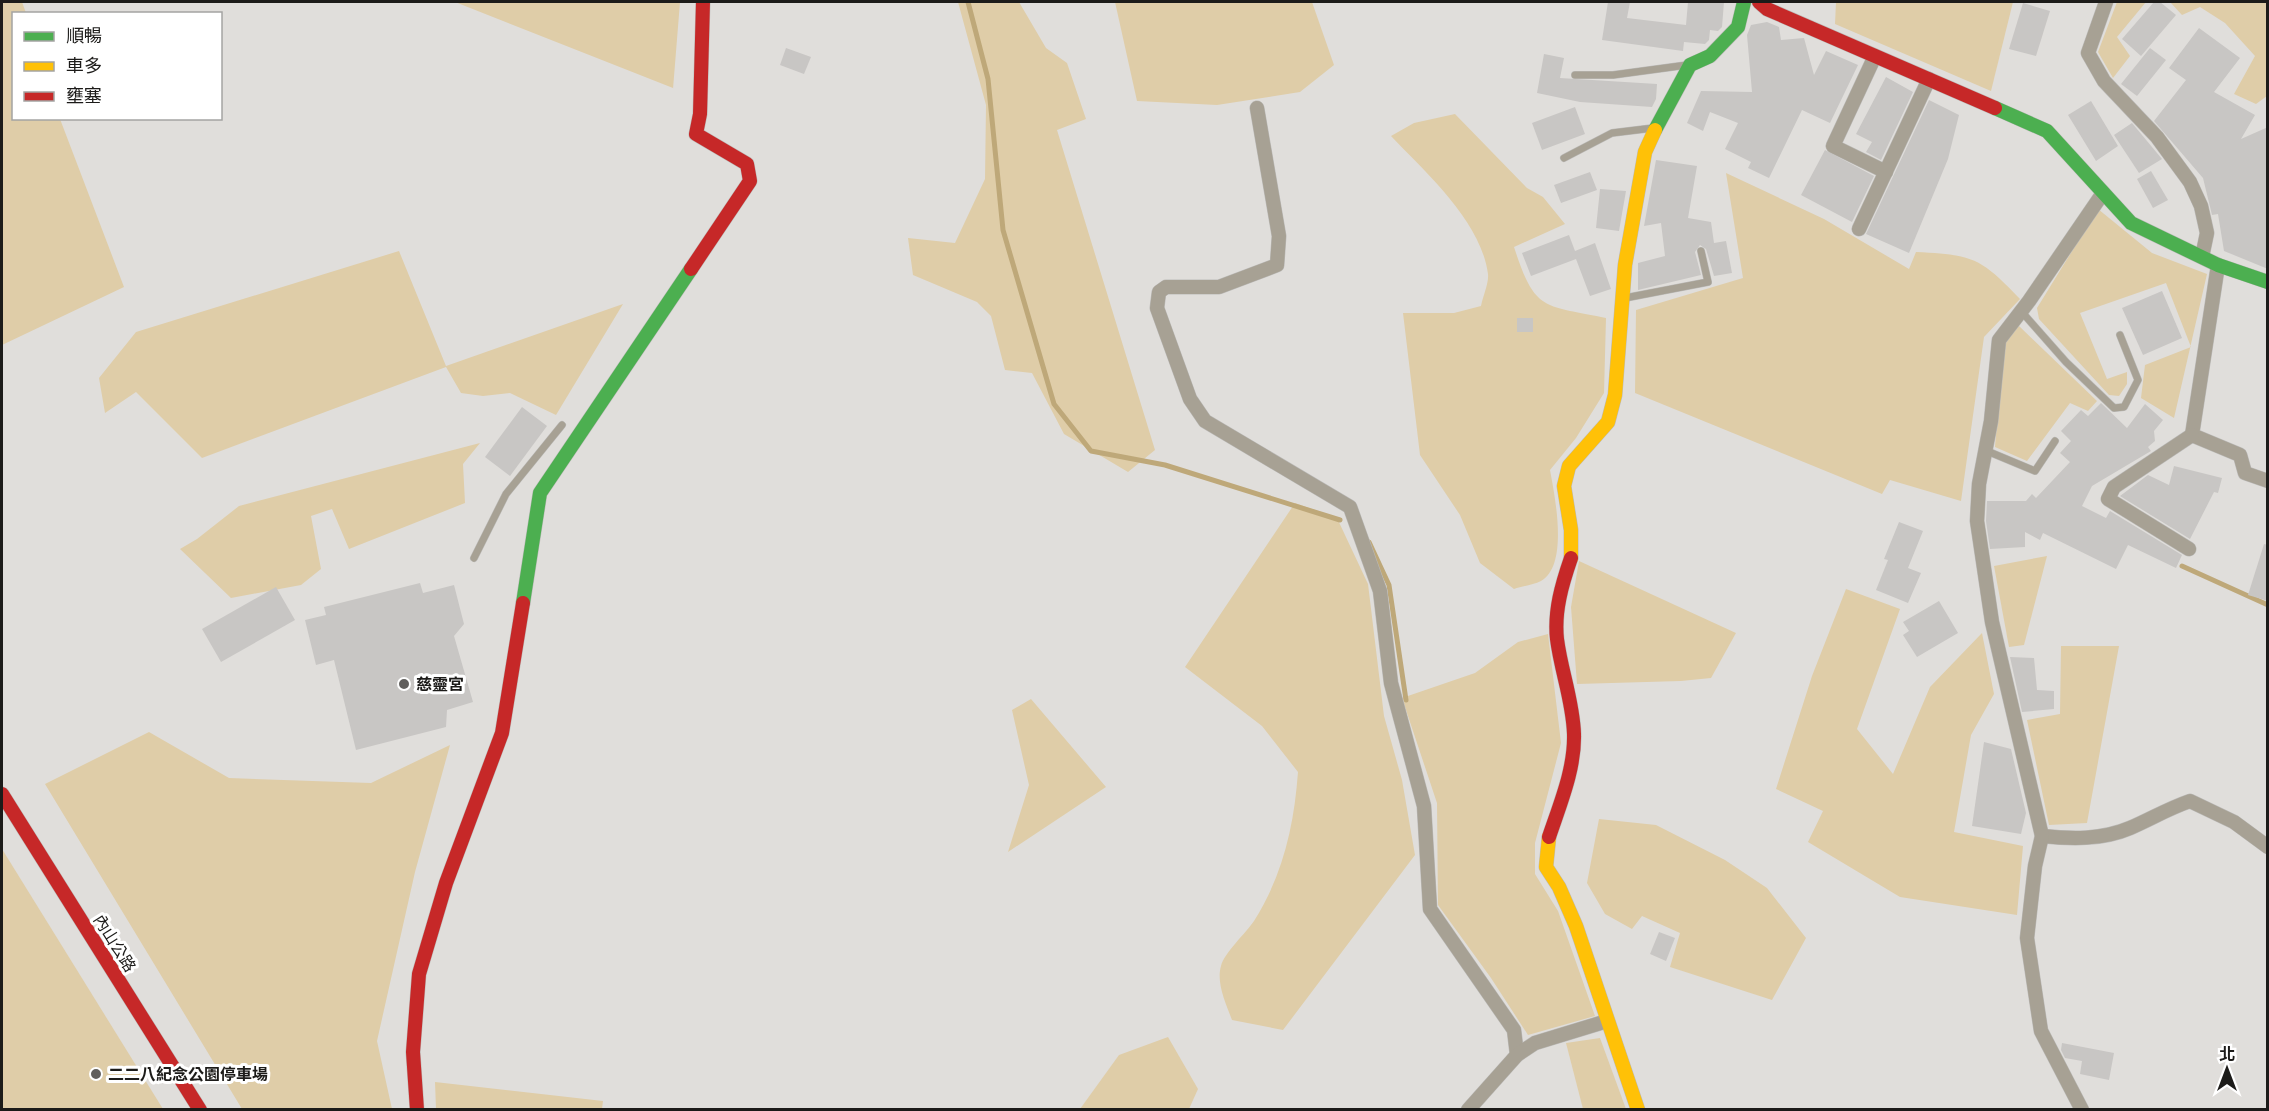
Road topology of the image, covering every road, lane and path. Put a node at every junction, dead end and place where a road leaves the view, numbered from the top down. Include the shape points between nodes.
1 (703, 2) edge
2 (1744, 2) edge
3 (1759, 2) edge
4 (2106, 2) edge
5 (1875, 56) junction
6 (1690, 65) junction
7 (1575, 75) dead end
8 (1929, 79) junction
9 (1257, 108) dead end
10 (1656, 128) junction
11 (1564, 158) dead end
12 (1886, 172) junction
13 (2103, 193) junction
14 (1859, 229) dead end
15 (1701, 251) dead end
16 (2202, 257) junction
17 (2218, 265) junction
18 (2268, 282) edge
19 (1622, 299) junction
20 (2021, 311) junction
21 (2120, 335) dead end
22 (562, 425) dead end
23 (2192, 435) junction
24 (2055, 441) dead end
25 (1986, 451) junction
26 (2268, 481) edge
27 (2189, 549) dead end
28 (474, 558) dead end
29 (2, 794) edge
30 (2042, 836) junction
31 (2268, 847) edge
32 (1607, 1021) junction
33 (1517, 1055) junction
34 (200, 1110) edge
35 (417, 1110) edge
36 (1468, 1110) edge
37 (1638, 1110) edge
38 (2082, 1110) edge

1 - 35 street via 696,134 747,164 750,182 540,493 502,733 446,882 419,974 413,1052
2 - 6 street via 1738,27 1710,56
3 - 5 street
4 - 16 street via 2088,53 2104,81 2157,137 2190,182 2207,233
5 - 8 street
5 - 12 street via 1833,146
6 - 7 lane via 1614,75
6 - 10 street
8 - 12 street
8 - 13 street via 2047,131
9 - 33 street via 1279,236 1277,265 1219,287 1166,287 1159,292 1157,308 1190,399 1205,421 1350,507 1380,591 1391,683 1424,806 1430,909 1514,1030
10 - 11 lane via 1612,133
10 - 19 street via 1645,152 1633,208
12 - 14 street
13 - 16 street via 2131,223
13 - 20 street
15 - 19 lane via 1708,282
16 - 17 street
17 - 18 street
17 - 23 street
19 - 32 street via 1615,395 1608,422 1569,465 1564,486 1571,558 1559,592 1557,638 1569,686 1575,735 1570,771 1548,840 1546,867 1576,926
20 - 21 lane via 2114,408 2124,407 2138,380
20 - 25 street via 1999,340
22 - 28 lane via 506,494
23 - 26 street via 2240,455 2245,472
23 - 27 street via 2114,487 2108,499
24 - 25 lane via 2035,471
25 - 30 street via 1977,521 1992,622
29 - 34 street, 內山公路
30 - 31 street via 2080,840 2129,829 2163,810 2190,801 2234,822
30 - 38 street via 2027,938 2037,1008 2041,1031
32 - 33 street via 1536,1043
32 - 37 street
33 - 36 street

